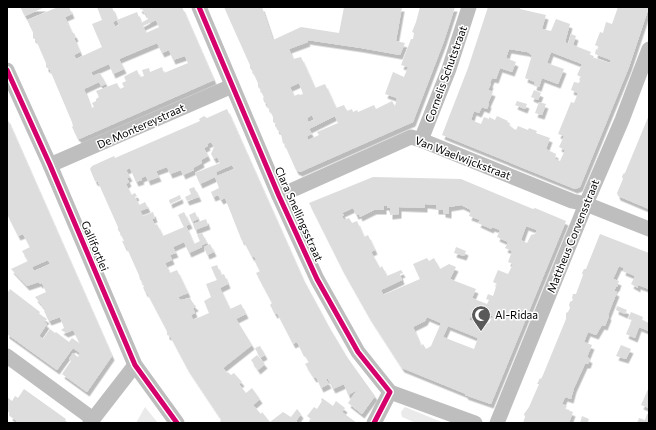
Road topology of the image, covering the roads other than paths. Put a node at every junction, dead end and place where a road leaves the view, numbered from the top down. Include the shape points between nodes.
1 (199, 7) edge
2 (469, 7) edge
3 (649, 49) edge
4 (7, 70) edge
5 (232, 86) junction
6 (421, 140) junction
7 (50, 165) junction
8 (279, 196) junction
9 (586, 204) junction
10 (649, 229) edge
11 (7, 356) edge
12 (135, 365) junction
13 (390, 392) junction
14 (91, 421) edge
15 (380, 422) edge
16 (177, 423) edge
17 (475, 423) edge
18 (497, 423) edge

1 - 5 street, Clara Snellingsstraat
2 - 6 street, Cornelis Schutstraat via 449,69
3 - 9 street, Mattheus Corvensstraat
4 - 7 street, Gallifortlei
5 - 7 street, De Montereystraat
5 - 8 street, Clara Snellingsstraat
6 - 8 street, Van Waelwijckstraat via 411,137
6 - 9 street, Van Waelwijckstraat via 572,201
7 - 12 street, Gallifortlei
8 - 13 street, Clara Snellingsstraat via 317,279 355,346
9 - 10 street, Van Waelwijckstraat
9 - 18 street, Mattheus Corvensstraat
11 - 14 street
12 - 14 street
12 - 16 street, Gallifortlei
13 - 15 street
13 - 17 street

